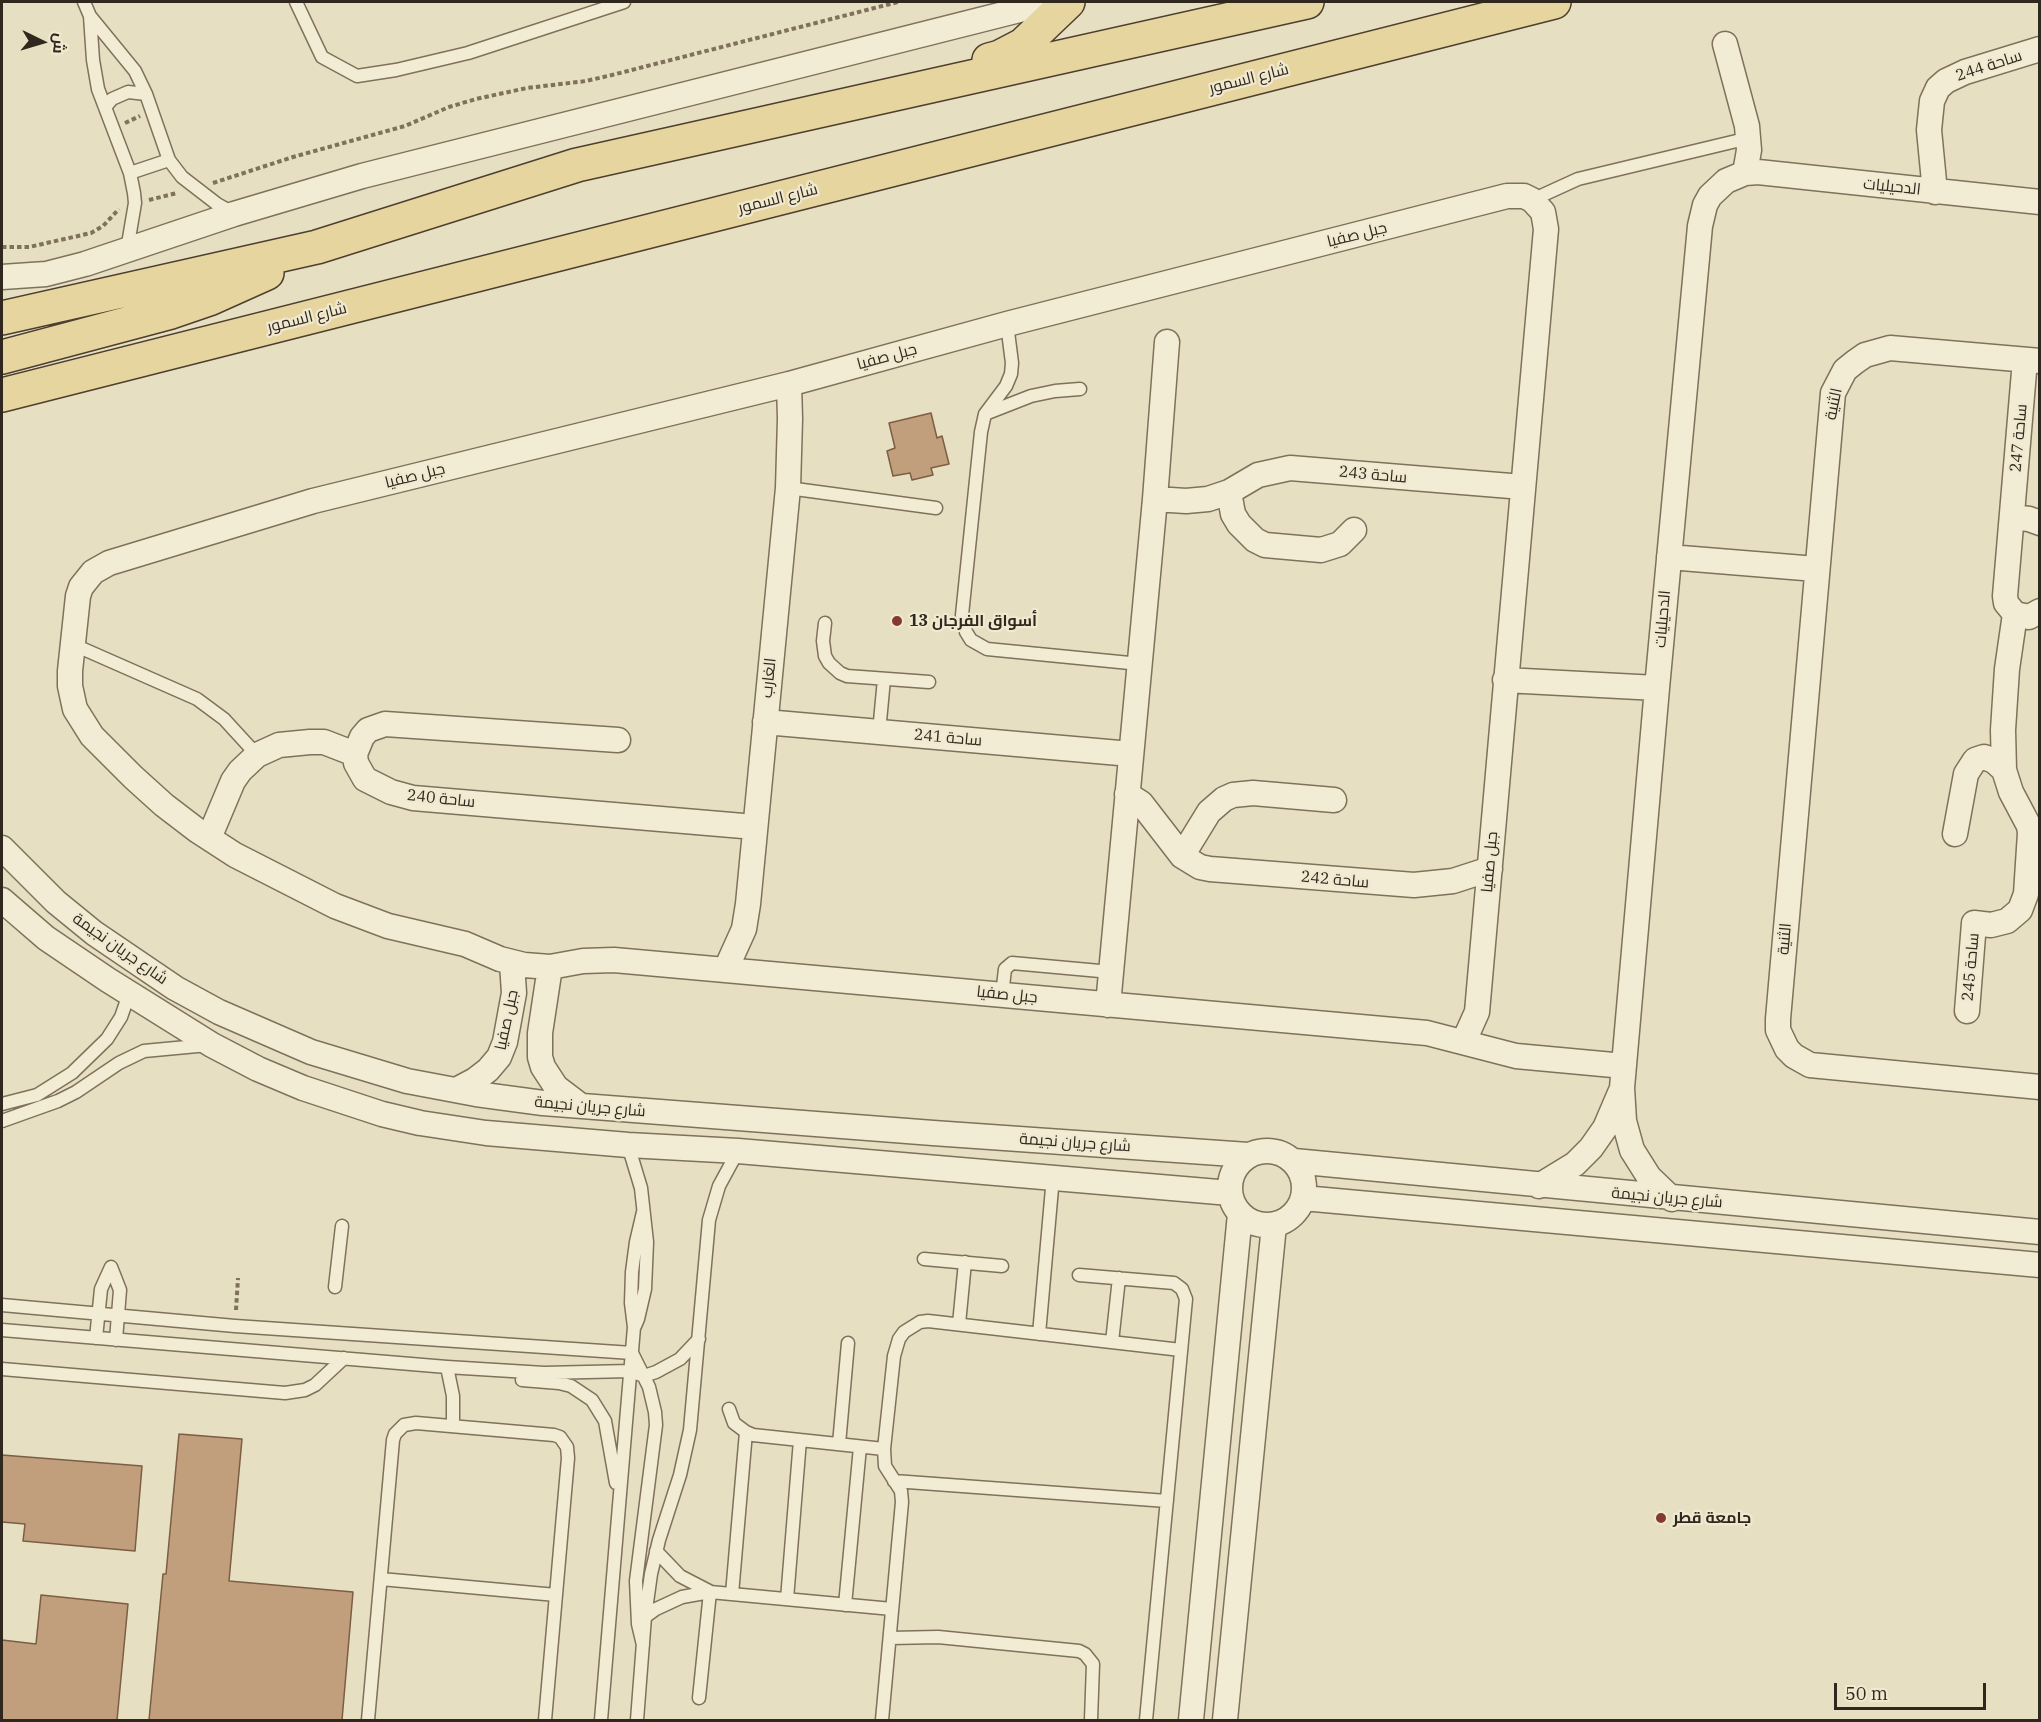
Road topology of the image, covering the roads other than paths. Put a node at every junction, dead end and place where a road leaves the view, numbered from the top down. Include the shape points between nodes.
1 (84, 2) edge
2 (296, 2) edge
3 (624, 2) edge
4 (1051, 2) edge
5 (1068, 2) edge
6 (1307, 2) edge
7 (1554, 2) edge
8 (90, 16) junction
9 (1725, 44) dead end
10 (2040, 49) edge
11 (146, 94) junction
12 (106, 106) junction
13 (781, 120) junction
14 (1749, 138) junction
15 (169, 160) junction
16 (130, 173) junction
17 (1745, 173) junction
18 (1935, 192) junction
19 (1532, 200) junction
20 (2040, 202) edge
21 (234, 214) junction
22 (317, 248) junction
23 (127, 250) junction
24 (2, 277) edge
25 (2, 318) edge
26 (1007, 324) junction
27 (1167, 342) dead end
28 (2, 357) edge
29 (2032, 360) edge
30 (789, 384) junction
31 (1080, 389) dead end
32 (2, 395) edge
33 (985, 414) junction
34 (788, 488) junction
35 (1523, 488) junction
36 (1229, 492) junction
37 (1155, 499) junction
38 (936, 508) dead end
39 (2012, 517) junction
40 (2040, 523) edge
41 (1354, 530) dead end
42 (1669, 557) junction
43 (1816, 569) junction
44 (2040, 611) edge
45 (2015, 614) junction
46 (825, 623) dead end
47 (72, 644) junction
48 (1140, 664) junction
49 (884, 679) junction
50 (1506, 680) junction
51 (929, 682) dead end
52 (1657, 688) junction
53 (765, 722) junction
54 (879, 732) junction
55 (618, 740) dead end
56 (355, 754) junction
57 (1131, 754) junction
58 (257, 755) junction
59 (2004, 770) junction
60 (1127, 794) junction
61 (1334, 800) dead end
62 (2033, 825) edge
63 (755, 826) junction
64 (1955, 834) dead end
65 (209, 838) junction
66 (2, 848) edge
67 (1182, 856) junction
68 (1490, 869) junction
69 (2, 900) edge
70 (512, 963) junction
71 (550, 967) junction
72 (729, 969) junction
73 (1111, 972) junction
74 (129, 994) junction
75 (1002, 995) junction
76 (1108, 1005) junction
77 (1967, 1011) dead end
78 (1464, 1041) junction
79 (212, 1045) junction
80 (1623, 1077) junction
81 (2040, 1087) edge
82 (456, 1090) junction
83 (2, 1104) edge
84 (581, 1106) junction
85 (2, 1120) edge
86 (628, 1145) junction
87 (738, 1151) junction
88 (1248, 1155) junction
89 (1294, 1161) junction
90 (1053, 1177) junction
91 (1539, 1186) junction
92 (1303, 1198) junction
93 (1672, 1199) junction
94 (1235, 1204) junction
95 (1274, 1225) junction
96 (342, 1226) dead end
97 (2040, 1232) edge
98 (924, 1259) dead end
99 (965, 1262) junction
100 (2040, 1265) edge
101 (1002, 1266) dead end
102 (1079, 1275) dead end
103 (1119, 1278) junction
104 (335, 1287) dead end
105 (2, 1305) edge
106 (98, 1314) junction
107 (118, 1316) junction
108 (959, 1324) junction
109 (2, 1330) edge
110 (1039, 1334) junction
111 (96, 1338) junction
112 (699, 1339) junction
113 (116, 1340) junction
114 (1112, 1342) junction
115 (848, 1343) dead end
116 (1181, 1350) junction
117 (632, 1353) junction
118 (344, 1359) junction
119 (447, 1367) junction
120 (2, 1369) edge
121 (481, 1369) junction
122 (630, 1371) junction
123 (644, 1376) junction
124 (729, 1409) dead end
125 (453, 1426) junction
126 (746, 1432) junction
127 (800, 1440) junction
128 (839, 1444) junction
129 (860, 1446) junction
130 (884, 1449) junction
131 (894, 1481) junction
132 (1213, 1484) junction
133 (1250, 1487) junction
134 (1167, 1501) junction
135 (619, 1504) junction
136 (656, 1551) junction
137 (381, 1579) junction
138 (710, 1592) junction
139 (732, 1594) junction
140 (556, 1595) junction
141 (788, 1599) junction
142 (845, 1605) junction
143 (892, 1609) junction
144 (645, 1617) junction
145 (890, 1638) junction
146 (643, 1645) junction
147 (699, 1698) dead end
148 (368, 1720) edge
149 (545, 1720) edge
150 (601, 1720) edge
151 (637, 1720) edge
152 (882, 1720) edge
153 (1091, 1720) edge
154 (1146, 1720) edge
155 (1191, 1720) edge
156 (1225, 1720) edge

1 - 8 lane
2 - 3 lane via 322,57 357,76 468,53
4 - 21 street via 373,173
5 - 13 main road via 1023,45 1000,57 834,97
6 - 13 main road
7 - 32 main road, شارع السمور
8 - 11 lane via 135,71
8 - 12 lane via 98,89
9 - 14 street
10 - 18 street, ساحة 244 via 1959,74 1938,88 1932,100 1929,130
11 - 12 lane via 128,92
11 - 15 lane
12 - 16 lane
13 - 22 main road via 577,165
14 - 17 street
14 - 19 lane via 1578,179
15 - 16 lane
15 - 21 lane via 182,177
16 - 23 lane via 135,203
17 - 18 street, الدحيليات
17 - 42 street, الدحيليات via 1717,187 1701,215
18 - 20 street, الدحيليات
19 - 26 street, جبل صفيا via 1507,196
19 - 35 street, جبل صفيا via 1543,212 1546,228
21 - 23 street
22 - 25 main road
22 - 28 main road via 246,284 171,312
23 - 24 street via 46,274
26 - 30 street, جبل صفيا
26 - 33 lane via 1011,374
27 - 37 street
29 - 39 street, ساحة 247
29 - 43 street, الثنية via 1890,348 1865,355 1845,370 1831,405
30 - 34 street, الغارب
30 - 47 street, جبل صفيا via 314,501 109,563 93,572 81,587
31 - 33 lane via 1031,396
33 - 48 lane via 962,615 966,632 978,646 987,649
34 - 38 lane
34 - 53 street, الغارب
35 - 36 street, ساحة 243 via 1290,468 1258,475
35 - 50 street, جبل صفيا
36 - 37 street, ساحة 243 via 1197,501
36 - 41 street via 1239,524 1265,545 1321,550 1340,544
37 - 48 street
39 - 40 street
39 - 45 street, ساحة 247 via 2005,596
42 - 43 street
42 - 52 street, الدحيليات
43 - 81 street, الثنية via 1778,1019 1782,1040 1794,1056 1810,1065
44 - 45 street via 2029,617
45 - 59 street via 2007,669
46 - 49 lane via 823,649 834,669 847,676
47 - 58 lane via 197,699 224,718
47 - 65 street, جبل صفيا via 70,686 83,724 132,777
48 - 57 street
49 - 51 lane
49 - 54 lane
50 - 52 street
50 - 68 street, جبل صفيا
52 - 80 street, الدحيليات
53 - 54 street, ساحة 241
53 - 63 street, الغارب
54 - 57 street, ساحة 241
55 - 56 street via 385,724 368,730
56 - 58 street via 324,742 310,742 279,745
56 - 63 street, ساحة 240 via 365,779 413,798
57 - 60 street
58 - 65 street via 233,781
59 - 62 street via 2011,792
59 - 64 street via 1984,757 1975,760 1966,774
60 - 67 street, ساحة 242 via 1141,803
60 - 73 street
61 - 67 street via 1233,795 1209,812
62 - 77 street, ساحة 245 via 2026,894 2020,910 1999,924 1974,923
63 - 72 street, الغارب via 747,917
65 - 70 street, جبل صفيا via 344,910 388,926 465,944
66 - 82 street, شارع جريان نجيمة via 56,902 94,933 175,988 219,1012 311,1052 407,1081
67 - 68 street, ساحة 242 via 1210,869 1414,885 1453,881
68 - 78 street, جبل صفيا via 1478,1012
69 - 74 street, شارع جريان نجيمة via 46,938
70 - 71 street, جبل صفيا
70 - 82 street, جبل صفيا via 514,993 506,1042 499,1058 475,1080
71 - 72 street, جبل صفيا via 599,959
71 - 84 street, جبل صفيا via 540,1057 556,1087
72 - 75 street, جبل صفيا
73 - 75 lane via 1012,963 1005,969
73 - 76 street
74 - 79 street, شارع جريان نجيمة
74 - 83 lane via 110,1033 72,1072 37,1095
75 - 76 street, جبل صفيا
76 - 78 street, جبل صفيا via 1419,1032
78 - 80 street, جبل صفيا via 1516,1056
79 - 85 lane via 144,1052 119,1062 58,1101
79 - 86 street, شارع جريان نجيمة via 303,1088 382,1114 456,1129
80 - 91 street, الدحيليات via 1605,1128 1591,1148 1575,1164
80 - 93 street, الدحيليات via 1624,1121 1632,1150 1649,1177
82 - 84 street, شارع جريان نجيمة
84 - 88 street, شارع جريان نجيمة
86 - 87 street, شارع جريان نجيمة
86 - 117 lane via 641,1188 647,1242 642,1304 634,1327
87 - 90 street, شارع جريان نجيمة
87 - 112 lane via 724,1174 712,1208
88 - 89 street via 1267,1150
88 - 94 street via 1239,1162 1230,1182
89 - 91 street, شارع جريان نجيمة
89 - 92 street via 1304,1178
90 - 94 street, شارع جريان نجيمة
90 - 110 lane
91 - 93 street, شارع جريان نجيمة
92 - 95 street via 1292,1215
92 - 100 street, شارع جريان نجيمة
93 - 97 street, شارع جريان نجيمة
94 - 95 street via 1256,1224
94 - 132 street
95 - 133 street
96 - 104 lane
98 - 99 lane
99 - 101 lane
99 - 108 lane
102 - 103 lane
103 - 114 lane
103 - 116 lane via 1168,1282 1182,1289 1186,1299
105 - 106 lane
106 - 107 lane
106 - 107 lane via 101,1288 111,1267 120,1290
106 - 111 lane
107 - 113 lane
107 - 117 lane
108 - 110 lane
108 - 130 lane via 928,1321 898,1339
109 - 111 lane
110 - 114 lane
111 - 113 lane
112 - 123 lane via 680,1359
112 - 136 lane via 686,1452
113 - 118 lane
114 - 116 lane
115 - 128 lane
116 - 134 lane
117 - 122 lane
117 - 123 lane
118 - 119 lane
118 - 120 lane via 315,1385 285,1394
119 - 121 lane
119 - 125 lane via 453,1396
121 - 122 lane via 544,1373
121 - 135 lane via 516,1379 571,1386 591,1400 608,1432
122 - 123 lane
122 - 135 lane
123 - 146 lane via 653,1399 656,1425 636,1581
124 - 126 lane via 735,1423
125 - 137 lane via 410,1423 395,1434
125 - 140 lane via 554,1434 564,1442 568,1458
126 - 127 lane
126 - 139 lane
127 - 128 lane
127 - 141 lane
128 - 129 lane
129 - 130 lane
129 - 142 lane
130 - 131 lane via 885,1466
131 - 134 lane
131 - 143 lane via 902,1502
132 - 133 street
132 - 155 street
133 - 156 street
134 - 154 lane
135 - 150 lane
136 - 138 lane via 680,1576
136 - 144 lane
137 - 140 lane
137 - 148 lane
138 - 139 lane
138 - 144 lane via 676,1599
138 - 147 lane
139 - 141 lane
140 - 149 lane
141 - 142 lane
142 - 143 lane
143 - 145 lane
144 - 146 lane
145 - 152 lane
145 - 153 lane via 938,1636 1079,1651 1090,1659 1094,1671
146 - 151 lane

